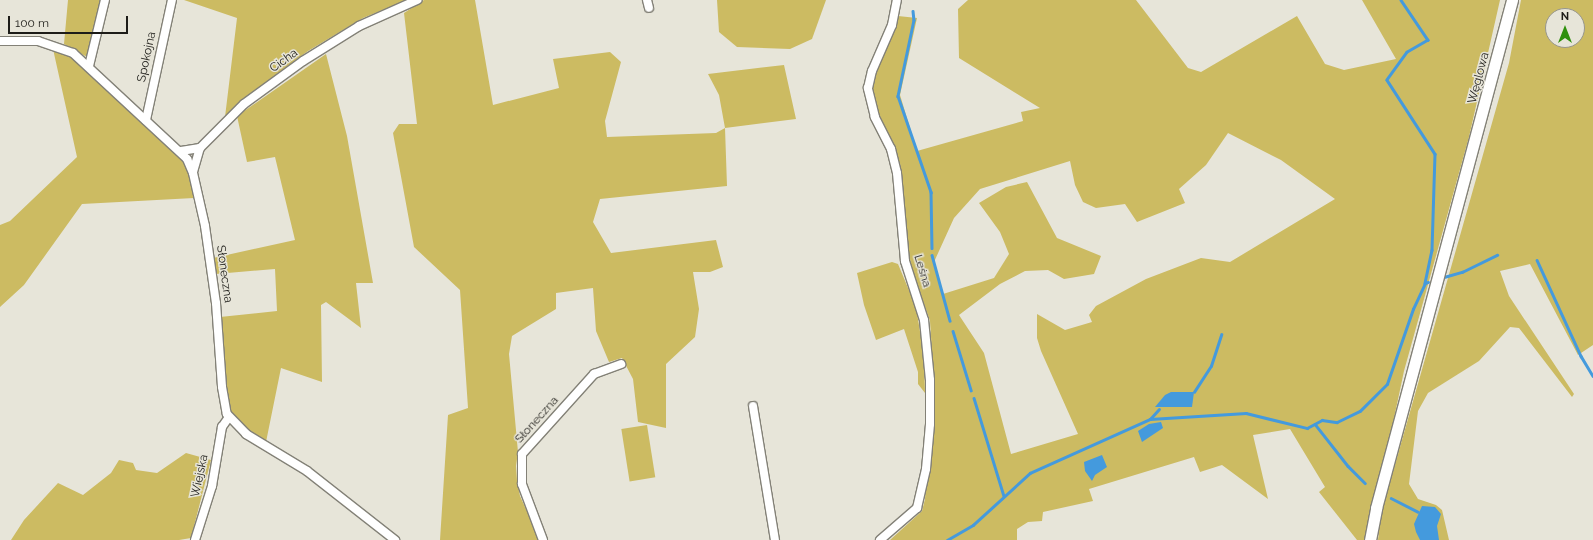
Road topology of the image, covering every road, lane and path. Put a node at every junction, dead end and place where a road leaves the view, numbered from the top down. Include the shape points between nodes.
1 (104, 0) edge
2 (172, 0) edge
3 (417, 0) edge
4 (897, 0) edge
5 (1512, 0) edge
6 (0, 41) edge
7 (89, 66) junction
8 (146, 120) junction
9 (200, 148) junction
10 (181, 151) junction
11 (193, 173) junction
12 (622, 364) dead end
13 (753, 406) dead end
14 (229, 417) junction
15 (195, 540) edge
16 (395, 540) edge
17 (543, 540) edge
18 (775, 540) edge
19 (880, 540) edge
20 (1370, 540) edge

1 - 7 street
2 - 8 street, Spokojna
3 - 9 street, Cicha via 360,26 303,61 244,104
4 - 19 street, Leśna via 892,26 872,71 868,88 875,117 891,149 897,173 905,261 924,320 930,380 930,424 926,469 917,508
5 - 20 street, Węglowa via 1376,508
6 - 7 street, Słoneczna via 24,40 53,44 73,53
7 - 8 street, Słoneczna
8 - 10 street, Słoneczna
9 - 10 street
9 - 11 street, Cicha
10 - 11 street, Słoneczna
11 - 14 street, Słoneczna via 210,260 223,396
12 - 17 street, Słoneczna via 594,374 522,454 522,484
13 - 18 street
14 - 15 street, Wiejska via 222,427 212,486
14 - 16 street via 252,438 334,490

